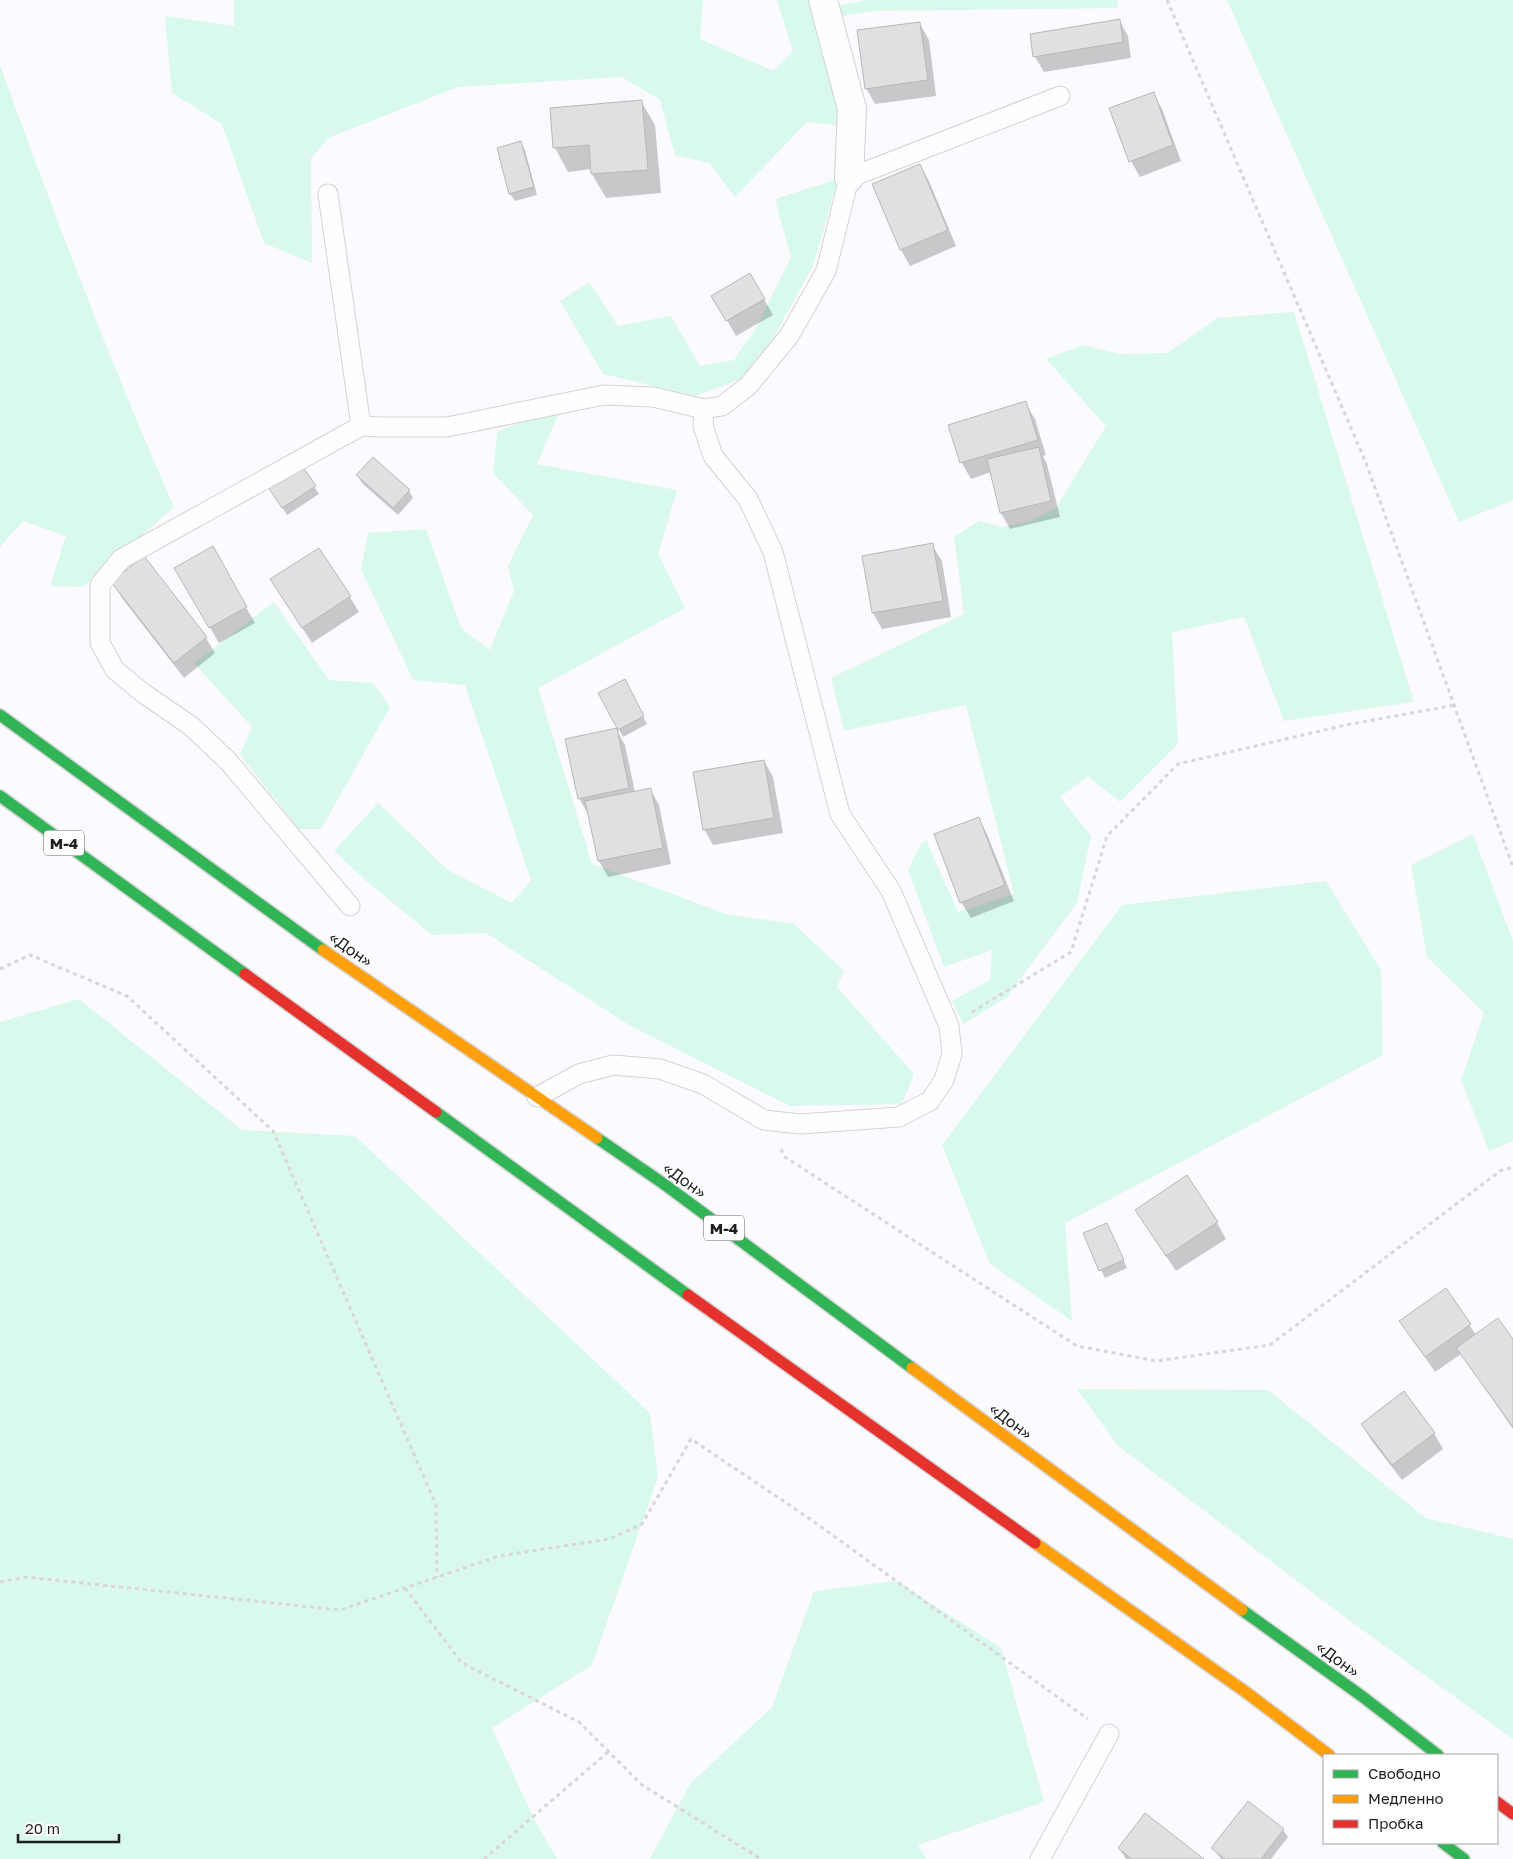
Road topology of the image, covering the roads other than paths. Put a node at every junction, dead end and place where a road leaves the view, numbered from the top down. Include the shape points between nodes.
1 (823, 0) edge
2 (1060, 96) dead end
3 (849, 178) junction
4 (328, 194) dead end
5 (704, 410) junction
6 (361, 426) junction
7 (0, 715) edge
8 (0, 796) edge
9 (350, 906) dead end
10 (537, 1097) junction
11 (1109, 1734) road end
12 (1328, 1754) edge
13 (1437, 1754) edge
14 (1498, 1803) edge
15 (1513, 1814) edge
16 (1444, 1844) edge
17 (1040, 1859) edge
18 (1464, 1859) edge

1 - 3 street via 852,109
2 - 3 lane
3 - 5 lane via 826,271 789,336 748,386 722,406
4 - 6 lane
5 - 6 lane via 653,397 604,395 447,427
5 - 10 lane via 703,426 713,456 748,499 773,552 840,814 891,891 949,1026 952,1054 944,1080 930,1101 900,1117 800,1124 764,1120 703,1084 660,1070 613,1065 579,1074
6 - 9 lane via 121,559 100,585 100,643 115,670 191,726 228,761
7 - 10 highway, «Дон» / М-4 via 289,926
8 - 12 highway, М-4 via 646,1264 1164,1636 1247,1692
10 - 13 highway, «Дон» / М-4 via 664,1184
11 - 17 lane
14 - 15 highway
16 - 18 highway

